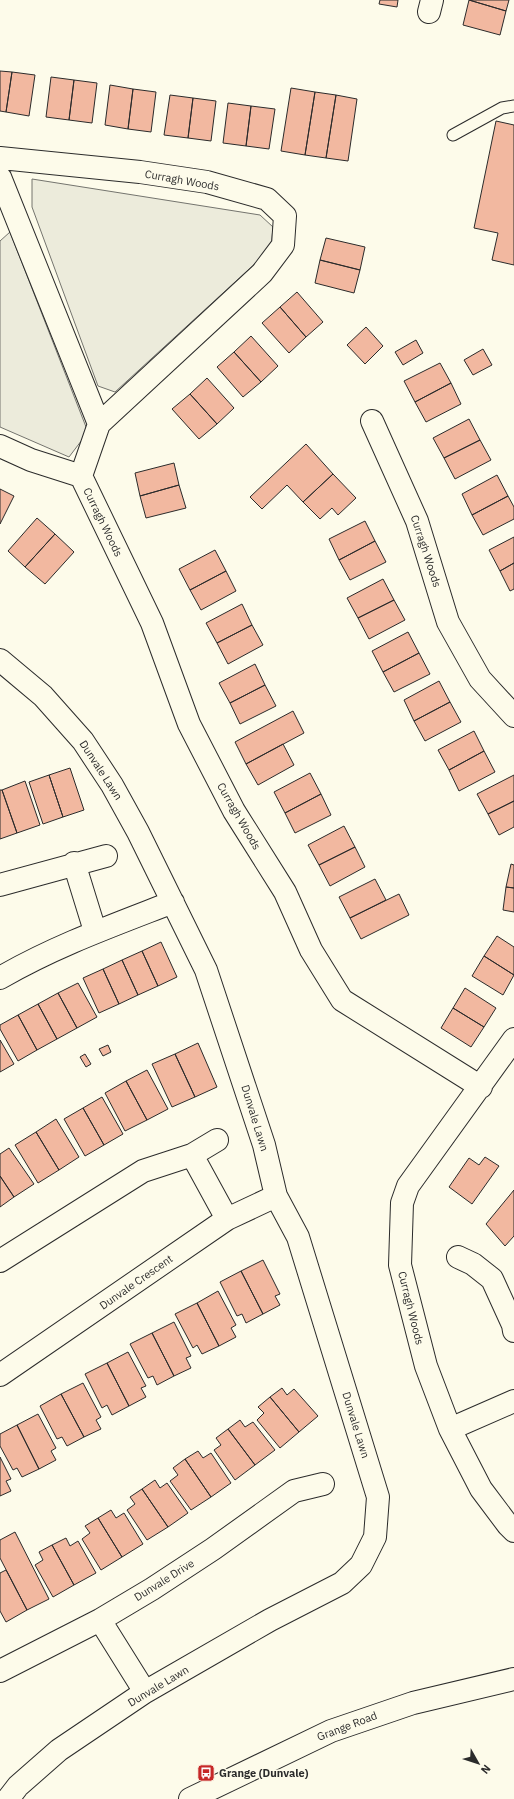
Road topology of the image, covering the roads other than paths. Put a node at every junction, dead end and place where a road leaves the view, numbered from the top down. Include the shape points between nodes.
1 (514, 106) edge
2 (453, 135) dead end
3 (0, 158) edge
4 (0, 177) edge
5 (372, 421) dead end
6 (99, 424) junction
7 (0, 446) edge
8 (81, 476) junction
9 (0, 660) edge
10 (514, 716) edge
11 (106, 856) dead end
12 (74, 863) junction
13 (0, 885) edge
14 (173, 902) junction
15 (95, 931) junction
16 (0, 978) edge
17 (514, 1039) edge
18 (481, 1087) junction
19 (217, 1140) dead end
20 (192, 1155) junction
21 (276, 1196) junction
22 (227, 1219) junction
23 (458, 1257) dead end
24 (0, 1261) edge
25 (514, 1331) edge
26 (0, 1375) edge
27 (514, 1400) edge
28 (450, 1429) junction
29 (323, 1484) dead end
30 (514, 1531) edge
31 (100, 1620) junction
32 (0, 1671) edge
33 (514, 1679) edge
34 (145, 1692) junction
35 (18, 1795) edge
36 (190, 1799) edge

1 - 2 lane via 502,108
3 - 6 street, Curragh Woods via 140,172 207,182 267,199 285,216 283,245 262,273
4 - 6 street
5 - 10 street, Curragh Woods via 418,521 448,622 480,680
6 - 8 street, Curragh Woods
7 - 8 street, Curragh Woods via 30,460
8 - 18 street, Curragh Woods via 152,623 189,724 234,811 286,892 311,950 342,1000
9 - 14 street, Dunvale Lawn via 43,696 83,741 112,785
11 - 12 street
12 - 13 street
12 - 15 street
14 - 15 street
14 - 21 street, Dunvale Lawn via 206,970 264,1145
15 - 16 street via 33,959
17 - 18 street, Curragh Woods
18 - 28 street, Curragh Woods via 416,1173 402,1203 400,1265 426,1366
19 - 20 street
20 - 22 street
20 - 24 street via 143,1171
21 - 22 street, Dunvale Crescent
21 - 34 street, Dunvale Lawn via 298,1237 378,1497 375,1537 361,1565 342,1583 270,1620
22 - 26 street, Dunvale Crescent
23 - 25 street via 473,1264 492,1279
27 - 28 street
28 - 30 street, Curragh Woods via 481,1489
29 - 31 street, Dunvale Drive via 294,1491 213,1549
31 - 32 street, Dunvale Drive
31 - 34 street
33 - 36 street, Grange Road via 414,1703 331,1731
34 - 35 street, Dunvale Lawn via 59,1750

